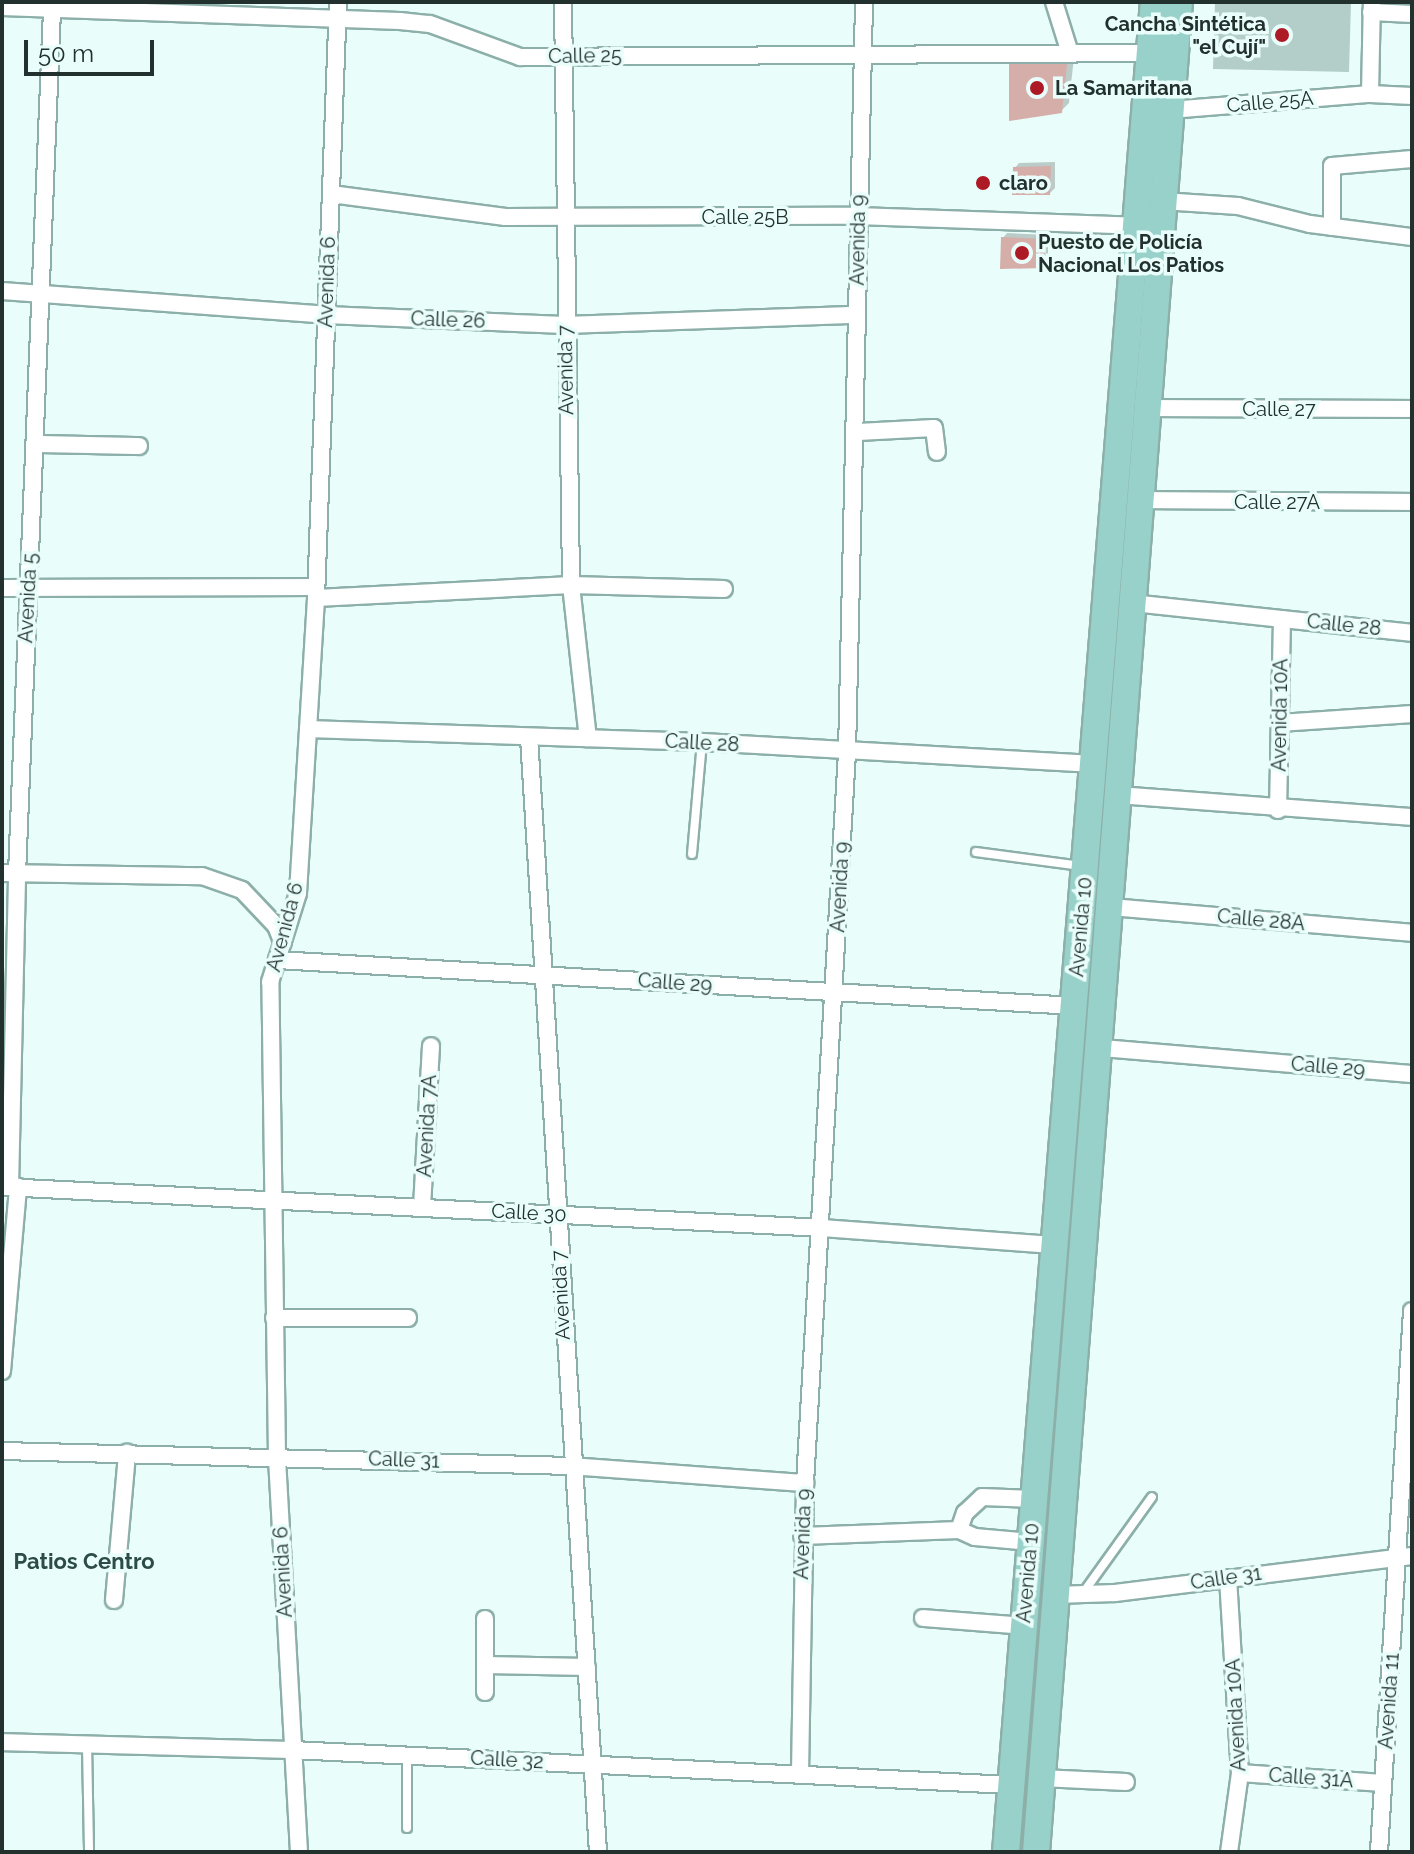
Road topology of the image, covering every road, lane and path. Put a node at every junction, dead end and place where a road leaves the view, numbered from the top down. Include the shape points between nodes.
1 (338, 2) edge
2 (563, 2) edge
3 (864, 2) edge
4 (1054, 2) edge
5 (1154, 2) edge
6 (1179, 2) edge
7 (2, 7) edge
8 (46, 7) edge
9 (1372, 7) edge
10 (1412, 14) edge
11 (337, 21) junction
12 (1069, 50) junction
13 (866, 53) junction
14 (1162, 53) junction
15 (563, 56) junction
16 (1370, 94) junction
17 (1412, 96) edge
18 (1170, 110) junction
19 (1412, 159) edge
20 (331, 194) junction
21 (1162, 201) junction
22 (857, 216) junction
23 (567, 217) junction
24 (1147, 226) junction
25 (1332, 227) junction
26 (1412, 237) edge
27 (2, 291) edge
28 (39, 293) junction
29 (326, 315) junction
30 (857, 315) junction
31 (565, 325) junction
32 (1146, 408) junction
33 (1412, 409) edge
34 (858, 432) junction
35 (36, 444) junction
36 (139, 446) dead end
37 (937, 452) dead end
38 (1141, 500) junction
39 (1412, 502) edge
40 (571, 585) junction
41 (2, 588) edge
42 (28, 589) junction
43 (724, 589) dead end
44 (316, 593) junction
45 (1132, 603) junction
46 (1282, 619) junction
47 (1412, 633) edge
48 (1412, 714) edge
49 (1280, 723) junction
50 (308, 729) junction
51 (529, 737) junction
52 (588, 738) junction
53 (702, 742) junction
54 (847, 753) junction
55 (1095, 764) junction
56 (1119, 795) junction
57 (1278, 810) junction
58 (1412, 817) edge
59 (976, 852) dead end
60 (692, 854) dead end
61 (1086, 866) junction
62 (10, 874) edge
63 (1110, 907) junction
64 (1412, 933) edge
65 (283, 943) junction
66 (277, 960) junction
67 (546, 975) junction
68 (834, 993) junction
69 (1074, 1006) junction
70 (431, 1046) dead end
71 (1101, 1048) junction
72 (1412, 1074) edge
73 (10, 1187) edge
74 (271, 1203) junction
75 (422, 1207) junction
76 (557, 1214) junction
77 (823, 1228) junction
78 (1055, 1245) junction
79 (1412, 1311) edge
80 (274, 1318) junction
81 (408, 1318) dead end
82 (4, 1328) edge
83 (2, 1371) edge
84 (2, 1451) edge
85 (127, 1453) junction
86 (277, 1456) junction
87 (571, 1466) junction
88 (805, 1483) junction
89 (1152, 1497) dead end
90 (1034, 1499) junction
91 (959, 1530) junction
92 (802, 1536) junction
93 (1031, 1542) junction
94 (1404, 1556) edge
95 (1228, 1578) junction
96 (1083, 1594) junction
97 (1055, 1595) junction
98 (114, 1600) dead end
99 (923, 1618) dead end
100 (485, 1619) dead end
101 (1024, 1626) junction
102 (486, 1665) junction
103 (587, 1667) junction
104 (485, 1692) dead end
105 (2, 1742) edge
106 (87, 1744) junction
107 (292, 1750) junction
108 (407, 1755) junction
109 (595, 1764) junction
110 (800, 1773) junction
111 (1240, 1773) junction
112 (1041, 1778) junction
113 (1126, 1782) dead end
114 (1383, 1783) junction
115 (1011, 1785) junction
116 (407, 1828) dead end
117 (89, 1852) edge
118 (299, 1852) edge
119 (598, 1852) edge
120 (1006, 1852) edge
121 (1036, 1852) edge
122 (1229, 1852) edge
123 (1379, 1852) edge

1 - 11 street, Avenida 6
2 - 15 street, Avenida 7
3 - 13 street, Avenida 9
4 - 12 street
5 - 14 main road, Avenida 10
6 - 14 main road, Avenida 10
7 - 8 street, Calle 25
8 - 11 street, Calle 25
8 - 28 street, Avenida 5
9 - 10 street
9 - 16 street
11 - 15 street, Calle 25 via 430,24 520,57
11 - 20 street, Avenida 6
12 - 13 street, Calle 25
12 - 14 street, Calle 25
13 - 15 street, Calle 25
13 - 22 street, Avenida 9
14 - 18 main road, Avenida 10
14 - 24 main road, Avenida 10
15 - 23 street, Avenida 7
16 - 17 street, Calle 25A
16 - 18 street, Calle 25A
18 - 21 main road, Avenida 10
19 - 25 street via 1332,166
20 - 23 street, Calle 25B via 442,212
20 - 29 street, Avenida 6
21 - 24 main road, Avenida 10
21 - 25 street via 1238,206
22 - 23 street, Calle 25B
22 - 24 street, Calle 25B
22 - 30 street, Avenida 9
23 - 31 street, Avenida 7
24 - 32 main road, Avenida 10
24 - 55 main road, Avenida 10
25 - 26 street
27 - 28 street
28 - 29 street, Calle 26
28 - 35 street, Avenida 5
29 - 31 street, Calle 26
29 - 44 street, Avenida 6
30 - 31 street, Calle 26
30 - 34 street, Avenida 9
31 - 40 street, Avenida 7
32 - 33 street, Calle 27
32 - 38 main road, Avenida 10
34 - 37 street via 934,428
34 - 54 street, Avenida 9
35 - 36 street
35 - 42 street, Avenida 5
38 - 39 street, Calle 27A
38 - 45 main road, Avenida 10
40 - 43 street
40 - 44 street
40 - 52 street, Avenida 7
41 - 42 street
42 - 44 street
42 - 62 street, Avenida 5
44 - 50 street, Avenida 6
45 - 46 street, Calle 28
45 - 56 main road, Avenida 10
46 - 47 street, Calle 28
46 - 49 street, Avenida 10A
48 - 49 street
49 - 57 street, Avenida 10A
50 - 51 street, Calle 28
50 - 65 street, Avenida 6 via 298,893
51 - 52 street, Calle 28
51 - 67 street, Avenida 7
52 - 53 street, Calle 28
53 - 54 street, Calle 28
53 - 60 lane
54 - 55 street, Calle 28
54 - 68 street, Avenida 9
55 - 61 main road, Avenida 10
56 - 57 street
56 - 63 main road, Avenida 10
57 - 58 street
59 - 61 lane
61 - 69 main road, Avenida 10
62 - 65 street via 202,876 242,890 261,908
62 - 73 street, Avenida 5
63 - 64 street, Calle 28A
63 - 71 main road, Avenida 10
65 - 66 street, Avenida 6
66 - 67 street, Calle 29
66 - 74 street, Avenida 6 via 270,982
67 - 68 street, Calle 29
67 - 76 street, Avenida 7
68 - 69 street, Calle 29
68 - 77 street, Avenida 9
69 - 78 main road, Avenida 10
70 - 75 street, Avenida 7A
71 - 72 street, Calle 29
71 - 97 main road, Avenida 10
73 - 74 street, Calle 30
73 - 82 street, Avenida 5
74 - 75 street, Calle 30
74 - 80 street, Avenida 6
75 - 76 street, Calle 30
76 - 77 street, Calle 30
76 - 87 street, Avenida 7
77 - 78 street, Calle 30
77 - 88 street, Avenida 9
78 - 90 main road, Avenida 10
79 - 94 street, Avenida 11
80 - 81 street
80 - 86 street, Avenida 6
82 - 83 street, Avenida 5
84 - 85 street, Calle 31
85 - 86 street, Calle 31
85 - 98 street
86 - 87 street, Calle 31
86 - 107 street, Avenida 6
87 - 88 street, Calle 31
87 - 103 street, Avenida 7
88 - 92 street, Avenida 9
89 - 96 lane
90 - 91 street via 982,1497 965,1513
90 - 93 main road, Avenida 10
91 - 92 street
91 - 93 street via 975,1537
92 - 110 street, Avenida 9
93 - 101 main road, Avenida 10
94 - 95 street, Calle 31
94 - 114 street, Avenida 11
95 - 96 street, Calle 31
95 - 111 street, Avenida 10A
96 - 97 street, Calle 31
97 - 112 main road, Avenida 10
99 - 101 street
100 - 102 street
101 - 115 main road, Avenida 10
102 - 103 street
102 - 104 street
103 - 109 street, Avenida 7
105 - 106 street, Calle 32
106 - 107 street, Calle 32
106 - 117 lane
107 - 108 street, Calle 32
107 - 118 street, Avenida 6
108 - 109 street, Calle 32
108 - 116 lane
109 - 110 street, Calle 32
109 - 119 street, Avenida 7
110 - 115 street, Calle 32
111 - 114 street, Calle 31A
111 - 122 street, Avenida 10A
112 - 113 street
112 - 121 main road, Avenida 10
114 - 123 street, Avenida 11
115 - 120 main road, Avenida 10

